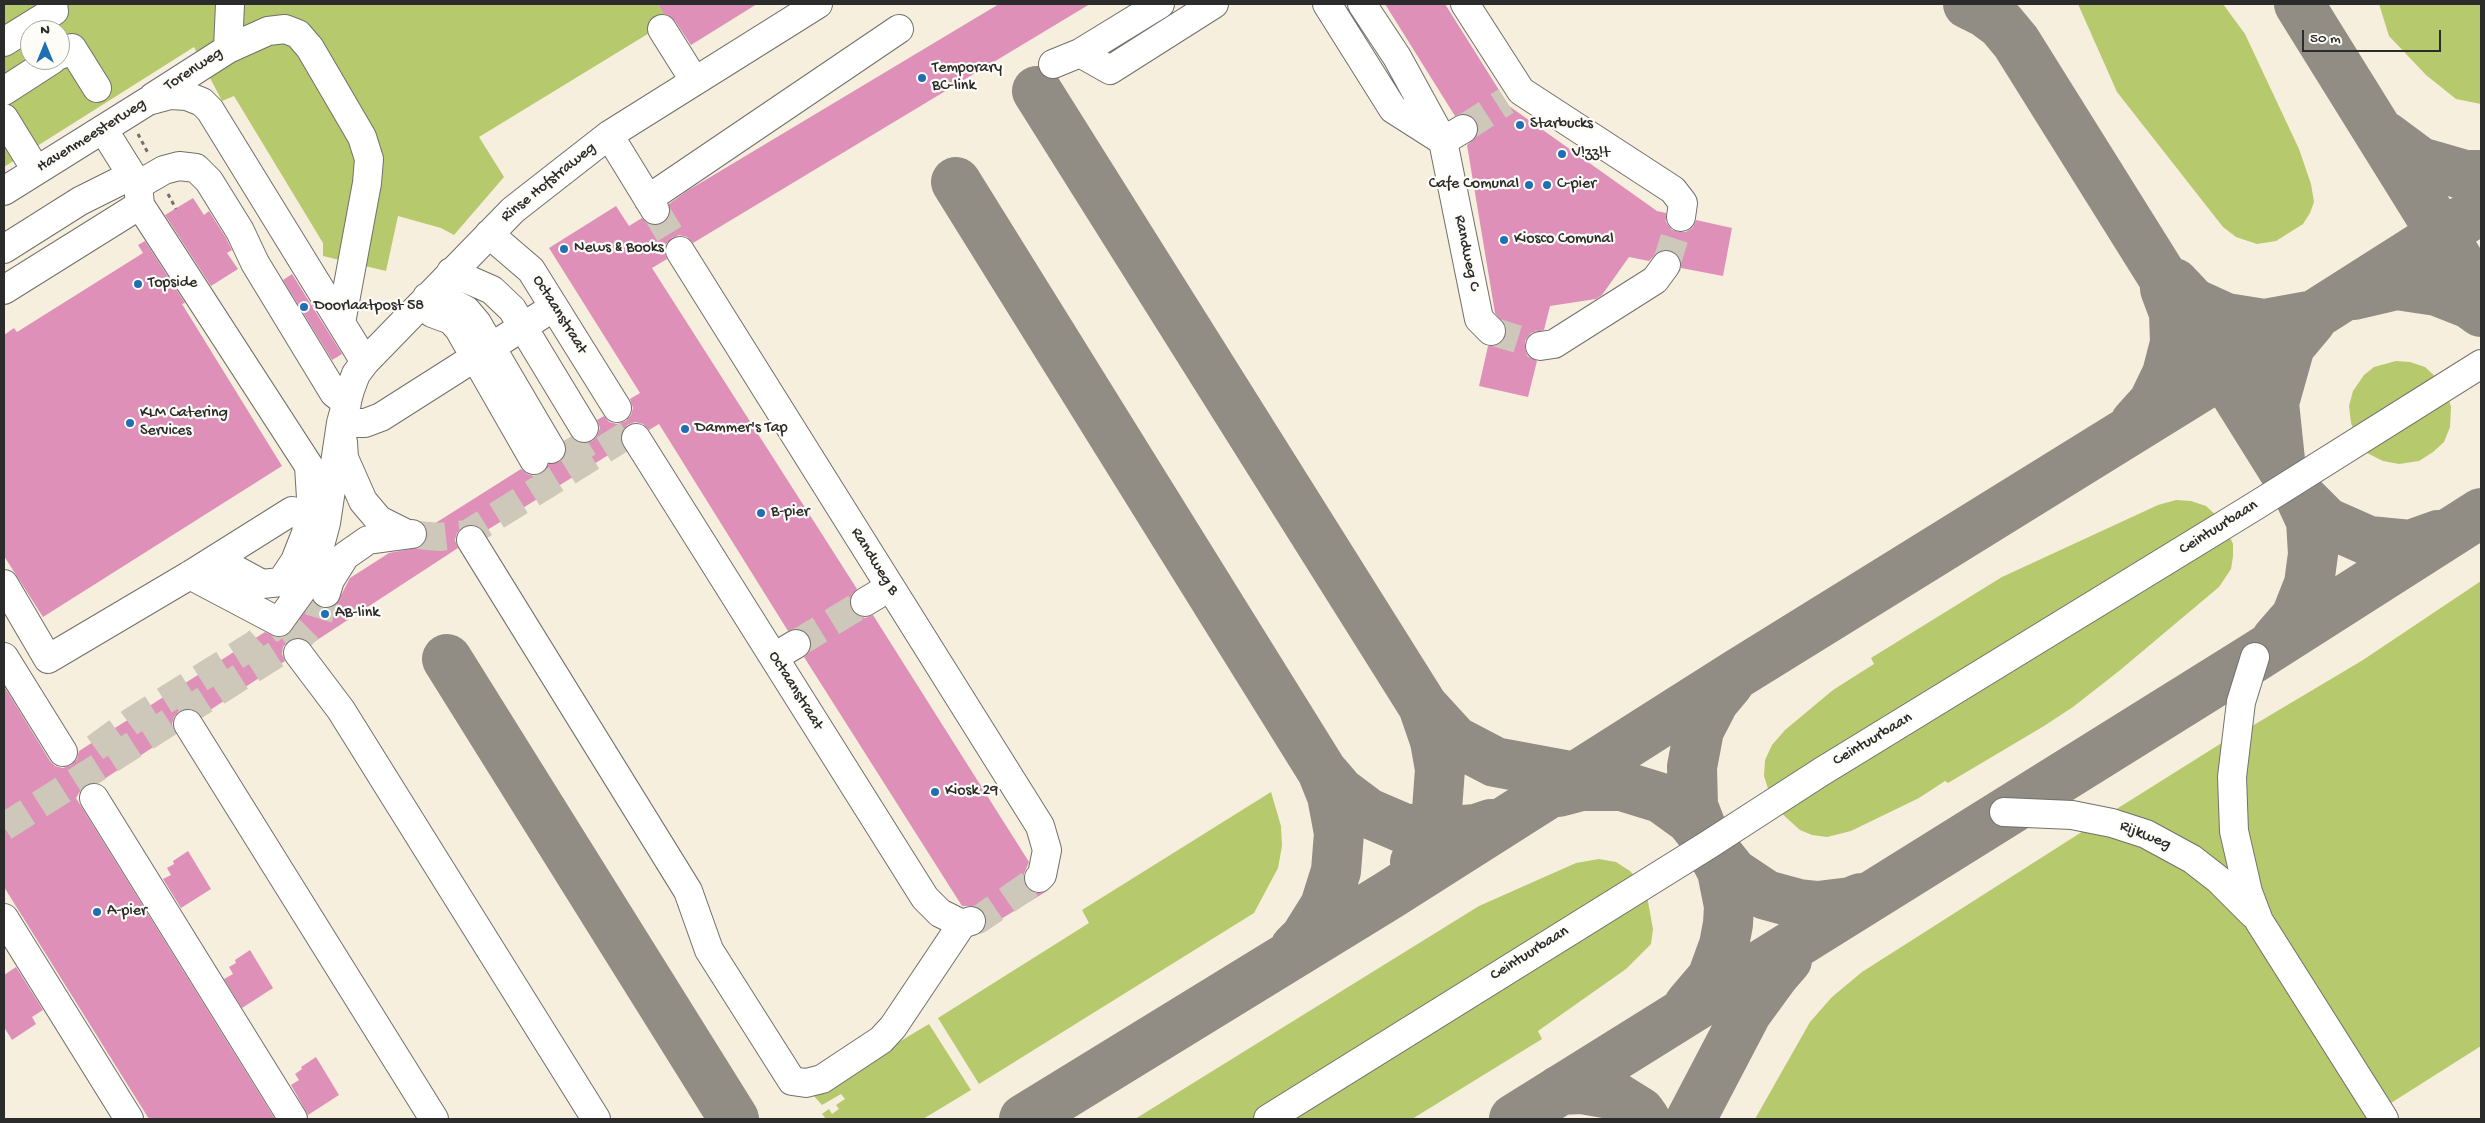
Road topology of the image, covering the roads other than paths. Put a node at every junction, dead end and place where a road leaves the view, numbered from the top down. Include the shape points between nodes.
1 (230, 4) edge
2 (818, 4) edge
3 (1214, 4) edge
4 (1328, 4) edge
5 (1362, 4) edge
6 (1465, 4) edge
7 (1157, 6) edge
8 (53, 15) edge
9 (662, 29) dead end
10 (900, 29) dead end
11 (1169, 32) junction
12 (4, 42) edge
13 (70, 49) edge
14 (228, 49) junction
15 (1080, 52) junction
16 (20, 59) edge
17 (1053, 64) dead end
18 (4, 69) edge
19 (37, 70) edge
20 (694, 80) junction
21 (97, 88) dead end
22 (4, 91) edge
23 (148, 100) junction
24 (4, 118) edge
25 (103, 129) junction
26 (609, 135) junction
27 (1453, 135) junction
28 (36, 170) junction
29 (136, 188) junction
30 (4, 190) edge
31 (1681, 217) tunnel mouth
32 (488, 234) junction
33 (4, 249) edge
34 (680, 251) tunnel mouth
35 (1666, 265) tunnel mouth
36 (4, 290) edge
37 (433, 290) junction
38 (554, 307) junction
39 (341, 323) junction
40 (1492, 331) tunnel mouth
41 (499, 342) junction
42 (1540, 346) tunnel mouth
43 (365, 362) junction
44 (2481, 364) edge
45 (617, 408) dead end
46 (344, 413) junction
47 (636, 438) dead end
48 (292, 511) dead end
49 (471, 540) dead end
50 (216, 559) junction
51 (190, 575) junction
52 (4, 584) edge
53 (890, 587) junction
54 (326, 593) tunnel mouth
55 (865, 602) tunnel mouth
56 (298, 653) tunnel mouth
57 (4, 657) edge
58 (2255, 657) dead end
59 (188, 724) dead end
60 (63, 752) dead end
61 (94, 798) dead end
62 (2004, 812) dead end
63 (1039, 878) tunnel mouth
64 (4, 918) edge
65 (2259, 921) junction
66 (129, 1119) edge
67 (293, 1119) edge
68 (434, 1119) edge
69 (596, 1119) edge
70 (1268, 1119) edge
71 (2384, 1119) edge

1 - 14 street, Torenweg
2 - 20 street, Rinse Hofstraweg
3 - 11 street
4 - 27 street via 1393,108
5 - 27 street, Randweg C
6 - 31 street via 1513,96 1672,190 1683,203
7 - 11 street
7 - 15 street
8 - 12 street
9 - 20 street
10 - 26 street via 652,205
11 - 15 street via 1110,70
13 - 21 street
14 - 23 street, Torenweg
14 - 39 street via 268,31 285,29 298,34 310,48 362,137 369,159 367,183
15 - 17 street
16 - 18 street
19 - 22 street
20 - 26 street, Rinse Hofstraweg
23 - 25 street, Havenmeesterweg
23 - 39 street, Havenmeesterweg via 170,95 187,96 202,102 210,110
24 - 28 street
25 - 28 street, Havenmeesterweg
25 - 29 street
26 - 32 street, Rinse Hofstraweg via 513,210
27 - 40 street, Randweg C via 1479,319
28 - 30 street, Havenmeesterweg
29 - 33 street via 80,201
29 - 36 street
29 - 46 street via 164,170 179,166 196,168 209,181
29 - 50 street via 309,466 311,498 306,533 295,561 281,582 262,584
32 - 37 street, Rinse Hofstraweg
32 - 38 street, Octaanstraat via 531,270
34 - 53 street, Randweg B
35 - 42 street via 1655,280 1554,344
37 - 41 street via 440,314
37 - 41 street via 492,290 512,309
37 - 43 street, Rinse Hofstraweg
38 - 41 street
38 - 45 street, Octaanstraat
39 - 43 street
41 - 41 street via 560,444
41 - 46 street via 382,417 365,422
43 - 46 street, Rinse Hofstraweg via 356,374
44 - 70 street, Ceintuurbaan
46 - 51 street, Rinse Hofstraweg via 326,523 317,557 310,579 279,622
46 - 54 street, Rinse Hofstraweg via 344,458 363,502 379,520 412,534 368,540 345,556
47 - 49 street, Octaanstraat via 785,650 925,898 940,913 966,922 893,1027 881,1040 822,1079 806,1083 792,1081 708,950 688,891
48 - 50 street
50 - 51 street
51 - 52 street via 48,659
53 - 55 street
53 - 63 street, Randweg B via 1040,826 1047,850
56 - 69 street via 341,710
57 - 60 street
58 - 65 street, Rijkweg via 2238,719 2232,792 2239,855
59 - 68 street
61 - 67 street
62 - 65 street, Rijkweg via 2072,816 2112,823 2146,834 2179,850 2207,870
64 - 66 street
65 - 71 street, Rijkweg

